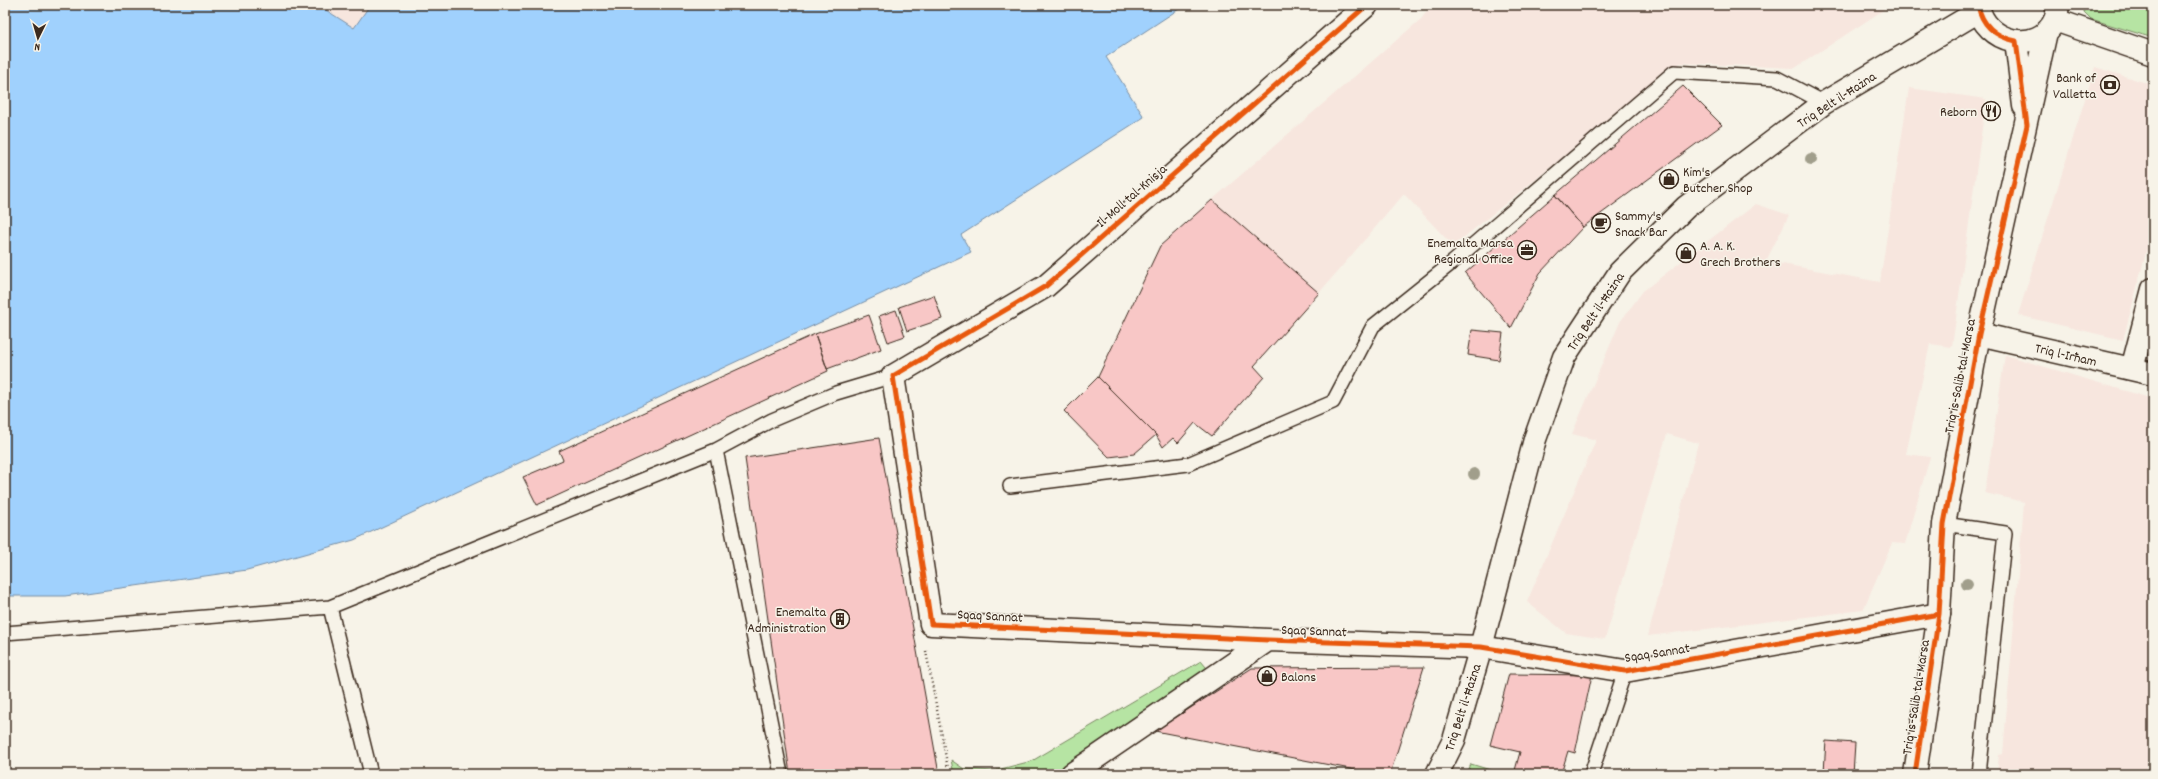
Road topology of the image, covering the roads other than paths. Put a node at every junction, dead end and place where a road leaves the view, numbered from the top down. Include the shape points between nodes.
1 (1367, 5) edge
2 (1979, 8) edge
3 (2053, 19) edge
4 (2016, 42) junction
5 (2153, 54) edge
6 (1824, 103) junction
7 (2026, 125) junction
8 (2153, 289) edge
9 (1979, 334) junction
10 (2132, 370) junction
11 (2153, 374) edge
12 (892, 376) junction
13 (716, 450) junction
14 (1010, 486) dead end
15 (1944, 524) junction
16 (330, 607) junction
17 (1939, 614) junction
18 (5, 634) edge
19 (1268, 640) junction
20 (1481, 647) junction
21 (1625, 671) junction
22 (371, 774) edge
23 (781, 774) edge
24 (1072, 774) edge
25 (1437, 774) edge
26 (1591, 774) edge
27 (1915, 774) edge
28 (1979, 774) edge

1 - 12 street, Il-Moll tal-Knisja via 1046,286
2 - 4 street via 1985,23 1993,32 2004,39
2 - 6 street, Triq Belt il-Ħażna
3 - 4 street via 2032,40
3 - 5 street
3 - 7 street, Triq is-Salib tal-Marsa
4 - 7 street, Triq is-Salib tal-Marsa
6 - 14 lane via 1777,78 1674,72 1453,262 1372,326 1332,402 1188,464
6 - 20 street, Triq Belt il-Ħażna via 1686,207 1620,272 1564,357 1535,440
7 - 9 street, Triq is-Salib tal-Marsa
8 - 10 street
9 - 10 street, Triq l-Irħam
9 - 15 street, Triq is-Salib tal-Marsa
10 - 11 street, Triq l-Irħam
12 - 13 lane via 836,393 772,420
12 - 19 street, Sqaq Sannat via 931,624
13 - 16 lane
13 - 23 lane
15 - 17 street, Triq is-Salib tal-Marsa
15 - 28 lane via 2005,533
16 - 18 lane
16 - 22 lane
17 - 21 street, Sqaq Sannat
17 - 27 street, Triq is-Salib tal-Marsa
19 - 20 street, Sqaq Sannat
19 - 24 street
20 - 21 street, Sqaq Sannat
20 - 25 street, Triq Belt il-Ħażna via 1454,740
21 - 26 lane

